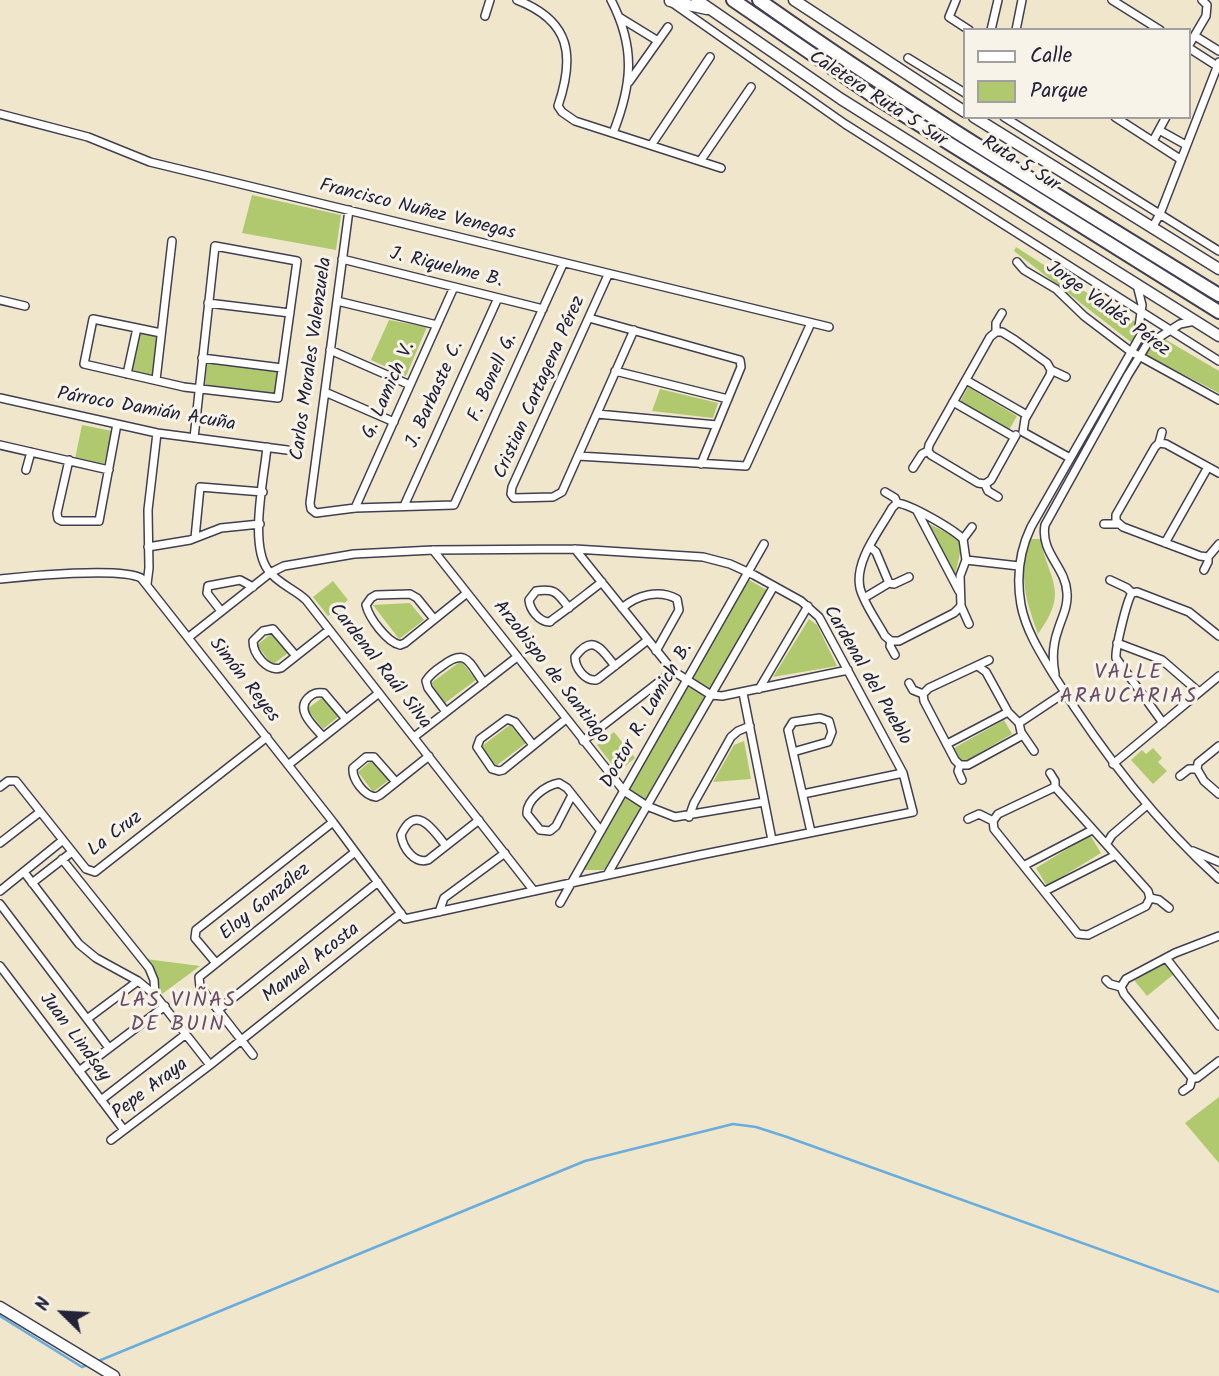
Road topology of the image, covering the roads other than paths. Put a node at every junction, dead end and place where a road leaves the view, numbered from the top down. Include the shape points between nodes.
1 (490, 0) edge
2 (517, 0) edge
3 (611, 0) edge
4 (697, 0) edge
5 (733, 0) edge
6 (759, 0) edge
7 (794, 0) edge
8 (956, 0) edge
9 (998, 0) edge
10 (1021, 0) edge
11 (1112, 0) edge
12 (1202, 0) edge
13 (669, 1) edge
14 (710, 9) junction
15 (485, 16) dead end
16 (619, 18) junction
17 (668, 27) dead end
18 (966, 28) edge
19 (991, 28) edge
20 (1016, 28) edge
21 (1157, 28) edge
22 (1195, 36) junction
23 (658, 41) junction
24 (1191, 43) edge
25 (1191, 47) edge
26 (1219, 51) edge
27 (710, 57) dead end
28 (908, 58) dead end
29 (916, 63) junction
30 (1218, 64) edge
31 (908, 76) junction
32 (629, 82) junction
33 (751, 87) dead end
34 (964, 92) edge
35 (964, 111) edge
36 (0, 114) edge
37 (977, 119) edge
38 (1007, 119) edge
39 (1118, 119) edge
40 (1165, 119) edge
41 (1159, 130) junction
42 (613, 133) junction
43 (1153, 141) junction
44 (652, 144) junction
45 (1186, 145) junction
46 (1180, 159) junction
47 (701, 160) junction
48 (721, 168) dead end
49 (349, 210) junction
50 (1160, 214) junction
51 (1152, 228) junction
52 (172, 241) dead end
53 (1219, 251) edge
54 (342, 259) junction
55 (1017, 262) dead end
56 (563, 264) junction
57 (1219, 269) edge
58 (608, 275) junction
59 (1137, 285) junction
60 (454, 287) junction
61 (1219, 295) edge
62 (498, 298) junction
63 (0, 300) edge
64 (337, 301) junction
65 (208, 303) junction
66 (24, 306) dead end
67 (543, 309) junction
68 (1219, 312) edge
69 (290, 313) junction
70 (1002, 313) dead end
71 (1142, 313) junction
72 (589, 318) junction
73 (1195, 321) junction
74 (811, 323) junction
75 (437, 325) junction
76 (829, 327) dead end
77 (137, 328) junction
78 (634, 330) junction
79 (1170, 331) junction
80 (996, 332) junction
81 (161, 333) junction
82 (1142, 333) junction
83 (1219, 335) edge
84 (1151, 338) junction
85 (330, 350) junction
86 (1130, 351) junction
87 (1139, 357) junction
88 (202, 358) junction
89 (1219, 361) edge
90 (282, 368) junction
91 (1051, 370) junction
92 (615, 371) junction
93 (127, 374) junction
94 (1066, 377) dead end
95 (156, 380) junction
96 (966, 380) junction
97 (410, 384) junction
98 (199, 389) junction
99 (325, 392) junction
100 (0, 398) edge
101 (728, 399) junction
102 (1219, 400) edge
103 (953, 402) junction
104 (597, 414) junction
105 (1027, 415) junction
106 (1098, 419) junction
107 (394, 422) junction
108 (117, 424) junction
109 (717, 425) junction
110 (1023, 432) junction
111 (1162, 432) dead end
112 (157, 433) junction
113 (1014, 437) junction
114 (194, 438) junction
115 (1159, 443) junction
116 (0, 445) edge
117 (267, 447) junction
118 (287, 450) dead end
119 (928, 451) junction
120 (31, 452) junction
121 (578, 456) junction
122 (1070, 458) junction
123 (69, 460) junction
124 (701, 464) junction
125 (1208, 467) junction
126 (913, 468) dead end
127 (26, 470) dead end
128 (109, 470) junction
129 (1219, 473) edge
130 (985, 484) junction
131 (263, 492) junction
132 (885, 492) dead end
133 (998, 497) dead end
134 (897, 503) junction
135 (404, 506) junction
136 (355, 508) junction
137 (917, 511) junction
138 (933, 520) junction
139 (260, 524) junction
140 (1104, 524) dead end
141 (1118, 524) junction
142 (925, 526) junction
143 (972, 527) dead end
144 (1028, 533) junction
145 (1044, 535) junction
146 (195, 538) junction
147 (963, 539) junction
148 (1165, 543) junction
149 (764, 544) dead end
150 (1219, 544) edge
151 (148, 547) junction
152 (870, 547) junction
153 (575, 549) junction
154 (433, 550) junction
155 (1208, 556) junction
156 (966, 560) junction
157 (1019, 566) junction
158 (1203, 570) dead end
159 (270, 573) junction
160 (748, 573) junction
161 (909, 577) dead end
162 (0, 579) edge
163 (957, 579) junction
164 (1110, 580) dead end
165 (602, 582) junction
166 (889, 583) junction
167 (147, 584) junction
168 (774, 586) junction
169 (253, 587) junction
170 (467, 593) junction
171 (1132, 593) junction
172 (864, 598) junction
173 (808, 606) junction
174 (961, 606) junction
175 (569, 608) junction
176 (622, 608) junction
177 (221, 611) junction
178 (434, 619) junction
179 (969, 624) dead end
180 (329, 629) junction
181 (1219, 636) edge
182 (189, 637) junction
183 (1056, 637) junction
184 (648, 640) junction
185 (891, 642) junction
186 (1035, 643) junction
187 (1117, 643) junction
188 (656, 651) junction
189 (895, 655) dead end
190 (296, 656) junction
191 (517, 657) junction
192 (989, 660) dead end
193 (615, 666) junction
194 (979, 667) junction
195 (848, 670) junction
196 (673, 671) junction
197 (1219, 676) edge
198 (1056, 678) junction
199 (686, 682) junction
200 (484, 683) junction
201 (909, 683) dead end
202 (759, 689) junction
203 (1199, 692) junction
204 (379, 693) junction
205 (743, 693) junction
206 (1064, 693) junction
207 (923, 694) junction
208 (711, 695) junction
209 (446, 712) junction
210 (1007, 712) junction
211 (346, 719) junction
212 (566, 719) junction
213 (1019, 723) junction
214 (1163, 723) junction
215 (750, 726) junction
216 (1023, 735) junction
217 (267, 737) junction
218 (323, 737) junction
219 (414, 737) junction
220 (583, 741) junction
221 (947, 744) junction
222 (533, 745) junction
223 (1219, 746) edge
224 (1034, 751) dead end
225 (793, 752) junction
226 (429, 756) junction
227 (1113, 764) junction
228 (288, 765) junction
229 (960, 765) junction
230 (1197, 769) junction
231 (904, 773) junction
232 (1050, 773) dead end
233 (1180, 776) dead end
234 (962, 780) dead end
235 (396, 782) junction
236 (0, 787) edge
237 (1055, 787) junction
238 (624, 791) junction
239 (803, 794) junction
240 (1219, 794) edge
241 (572, 795) junction
242 (764, 802) junction
243 (1147, 804) junction
244 (647, 806) junction
245 (40, 812) junction
246 (689, 817) junction
247 (968, 819) dead end
248 (479, 820) junction
249 (993, 821) junction
250 (333, 822) junction
251 (1092, 830) junction
252 (601, 831) junction
253 (811, 832) junction
254 (63, 840) junction
255 (772, 840) junction
256 (0, 843) edge
257 (1107, 843) junction
258 (446, 846) junction
259 (1186, 847) junction
260 (72, 852) junction
261 (355, 852) junction
262 (505, 853) junction
263 (1114, 856) junction
264 (62, 859) junction
265 (1219, 862) edge
266 (1025, 865) junction
267 (24, 872) junction
268 (607, 875) junction
269 (1218, 875) edge
270 (378, 882) junction
271 (572, 882) junction
272 (32, 883) junction
273 (0, 891) edge
274 (534, 891) junction
275 (1045, 891) junction
276 (1150, 898) junction
277 (560, 903) dead end
278 (0, 904) edge
279 (1168, 908) dead end
280 (439, 912) junction
281 (403, 916) junction
282 (1219, 936) edge
283 (1166, 958) junction
284 (216, 963) junction
285 (0, 966) edge
286 (1106, 980) dead end
287 (138, 981) junction
288 (1121, 987) junction
289 (155, 995) junction
290 (164, 1006) junction
291 (218, 1010) junction
292 (87, 1019) junction
293 (1219, 1026) edge
294 (186, 1034) junction
295 (241, 1040) junction
296 (109, 1048) junction
297 (253, 1055) dead end
298 (1219, 1061) edge
299 (210, 1065) junction
300 (79, 1071) junction
301 (1192, 1078) junction
302 (1184, 1091) dead end
303 (101, 1100) junction
304 (124, 1130) junction
305 (111, 1140) dead end
306 (0, 1307) edge
307 (114, 1376) edge

1 - 15 street
2 - 42 street via 547,16 563,36 568,67 558,106 562,113
3 - 16 street
4 - 14 main road, Caletera Ruta 5 Sur
5 - 68 highway, Ruta 5 Sur via 870,94
6 - 61 highway, Ruta 5 Sur via 898,94
7 - 31 main road, Caletera Ruta 5 Sur
8 - 18 street via 949,18
9 - 19 street
10 - 20 street
11 - 21 street
12 - 22 street via 1208,8
13 - 14 main road
13 - 71 street via 845,124
14 - 59 main road, Caletera Ruta 5 Sur via 862,113
16 - 23 street
16 - 32 street via 628,49
17 - 23 street
22 - 24 street
22 - 26 street
23 - 32 street
25 - 30 street
27 - 44 street
28 - 29 street
29 - 31 street
29 - 34 street
30 - 45 street
31 - 35 main road, Caletera Ruta 5 Sur
32 - 42 street
33 - 47 street
36 - 49 street, Francisco Nuñez Venegas via 88,137 150,162
37 - 51 main road
38 - 50 street, Ruta 5 Sur
39 - 43 street
40 - 41 street
41 - 43 street
41 - 45 street
42 - 44 street
43 - 46 street
44 - 47 street
45 - 46 street
46 - 50 street
47 - 48 street
49 - 54 street, Carlos Morales Valenzuela
49 - 56 street, Francisco Nuñez Venegas
50 - 51 street
50 - 53 street, Ruta 5 Sur
51 - 57 main road
52 - 81 street
54 - 60 street, J. Riquelme B.
54 - 64 street, Carlos Morales Valenzuela
55 - 86 street, Jorge Valdés Pérez
56 - 58 street, Francisco Nuñez Venegas
56 - 67 street, F. Bonell G.
58 - 72 street, Cristian Cartagena Pérez
58 - 74 street, Francisco Nuñez Venegas
59 - 71 street
59 - 73 main road, Caletera Ruta 5 Sur
60 - 62 street, J. Riquelme B.
60 - 75 street, G. Lamich V.
62 - 67 street, J. Riquelme B.
62 - 135 street, J. Barbaste C.
63 - 66 street
64 - 75 street
64 - 85 street, Carlos Morales Valenzuela
65 - 69 street
65 - 69 street via 215,246 297,261
65 - 88 street
67 - 135 street, F. Bonell G. via 454,505
69 - 90 street
70 - 80 street
71 - 79 street
71 - 82 street
72 - 78 street
72 - 121 street, Cristian Cartagena Pérez via 512,487 513,496 560,494
73 - 79 street
73 - 83 main road, Caletera Ruta 5 Sur
74 - 76 street, Francisco Nuñez Venegas
74 - 124 street via 746,466
75 - 97 street, G. Lamich V.
77 - 81 street
77 - 93 street
77 - 93 street via 93,319 84,364
78 - 92 street, Cristian Cartagena Pérez
78 - 101 street via 740,359 742,365
79 - 84 street
79 - 89 street
80 - 91 street via 1027,347
80 - 96 street
81 - 95 street
82 - 84 street
82 - 86 street
84 - 87 street
85 - 97 street
85 - 99 street, Carlos Morales Valenzuela
86 - 87 street, Jorge Valdés Pérez
86 - 106 street
87 - 102 street, Jorge Valdés Pérez
87 - 106 street
88 - 90 street
88 - 98 street
90 - 98 street via 278,398
91 - 94 street
91 - 105 street
92 - 101 street
92 - 104 street, Cristian Cartagena Pérez
93 - 95 street
95 - 98 street
96 - 103 street
96 - 105 street
97 - 107 street, G. Lamich V.
98 - 114 street
99 - 107 street
99 - 136 street, Carlos Morales Valenzuela via 310,503 313,511 321,513
100 - 108 street, Párroco Damián Acuña
101 - 109 street
103 - 113 street
103 - 119 street
104 - 109 street
104 - 121 street, Cristian Cartagena Pérez
105 - 110 street
106 - 122 street
106 - 145 street
107 - 136 street, G. Lamich V.
108 - 112 street, Párroco Damián Acuña
108 - 128 street
109 - 124 street
110 - 113 street
110 - 122 street
111 - 115 street
112 - 114 street, Párroco Damián Acuña
112 - 151 street
113 - 130 street
114 - 117 street, Párroco Damián Acuña
115 - 125 street
115 - 141 street via 1117,513
116 - 120 street
117 - 118 street, Párroco Damián Acuña
117 - 131 street
119 - 126 street
119 - 130 street
120 - 123 street
120 - 127 street
121 - 124 street
122 - 144 street
123 - 128 street
123 - 128 street via 57,513 62,521 99,521
125 - 129 street
125 - 148 street
130 - 133 street
131 - 139 street
131 - 146 street via 200,487
132 - 134 street
134 - 137 street
134 - 152 street
135 - 136 street
137 - 138 street
137 - 142 street
138 - 142 street
138 - 147 street
139 - 146 street via 221,528
139 - 159 street via 261,553
140 - 141 street
141 - 148 street
142 - 163 street
143 - 147 street
144 - 145 street
144 - 157 street
145 - 183 street via 1067,591
146 - 151 street
147 - 156 street
148 - 155 street
149 - 160 street, Doctor R. Lamich B.
150 - 155 street
151 - 167 street
152 - 166 street
152 - 172 street via 859,577
153 - 154 street, Cardenal del Pueblo
153 - 160 street, Cardenal del Pueblo via 703,557
153 - 165 street
154 - 159 street, Cardenal del Pueblo via 354,554 289,565
154 - 170 street, Arzobispo de Santiago
155 - 158 street
156 - 157 street
156 - 163 street
157 - 186 street via 1021,604
159 - 169 street, Cardenal del Pueblo
159 - 180 street, Cardenal Raúl Silva via 303,597
160 - 168 street, Cardenal del Pueblo
160 - 199 street, Doctor R. Lamich B.
161 - 166 street
162 - 167 street via 129,574
163 - 174 street
164 - 171 street
165 - 175 street
165 - 176 street
166 - 172 street
167 - 182 street, Simón Reyes
168 - 173 street, Cardenal del Pueblo
168 - 208 street
169 - 177 street, Cardenal del Pueblo
169 - 177 street via 240,580 208,586 206,591
170 - 178 street
170 - 191 street, Arzobispo de Santiago
171 - 181 street via 1184,610
171 - 187 street
172 - 185 street
173 - 195 street, Cardenal del Pueblo via 823,622
173 - 202 street
174 - 179 street
174 - 185 street
175 - 175 street via 546,622 529,600 536,591 551,590
176 - 184 street
176 - 188 street via 645,594 677,599 679,610
177 - 182 street, Cardenal del Pueblo
178 - 178 street via 397,645 366,605 373,596 410,594
180 - 190 street
180 - 204 street, Cardenal Raúl Silva
182 - 217 street, Simón Reyes
183 - 186 street via 1045,644
183 - 198 street
184 - 188 street
184 - 193 street
185 - 189 street
186 - 198 street
187 - 203 street via 1162,660
187 - 214 street via 1118,661
188 - 196 street
190 - 190 street via 279,669 271,669 254,650 253,641 273,629
191 - 200 street
191 - 212 street, Arzobispo de Santiago
192 - 194 street
193 - 193 street via 591,680 575,660 594,644
194 - 207 street
194 - 210 street
195 - 202 street
195 - 231 street, Cardenal del Pueblo
196 - 199 street
196 - 220 street
197 - 203 street
198 - 206 street
199 - 208 street
199 - 238 street, Doctor R. Lamich B.
200 - 209 street
200 - 209 street via 463,657 445,663 426,684
201 - 207 street
202 - 205 street
203 - 214 street
204 - 211 street
204 - 219 street, Cardenal Raúl Silva
205 - 208 street
205 - 215 street
206 - 213 street
206 - 227 street
207 - 221 street
208 - 244 street
209 - 219 street
210 - 213 street
210 - 221 street
211 - 218 street
211 - 218 street via 324,693 306,699 303,712
212 - 220 street, Arzobispo de Santiago
212 - 222 street
213 - 216 street
214 - 227 street
215 - 242 street
215 - 246 street via 731,737
216 - 224 street
216 - 229 street
217 - 228 street, Simón Reyes
217 - 260 street, La Cruz via 99,870 88,870
218 - 228 street
219 - 226 street, Cardenal Raúl Silva
220 - 238 street, Arzobispo de Santiago
221 - 229 street
222 - 222 street via 499,771 492,769 477,747 480,739 508,719
223 - 230 street
225 - 225 street via 791,723 827,720 832,732 828,742
225 - 239 street
226 - 235 street
226 - 248 street, Cardenal Raúl Silva
227 - 243 street
228 - 250 street, Simón Reyes
229 - 234 street
230 - 233 street
230 - 240 street
231 - 239 street
231 - 253 street, Cardenal del Pueblo via 913,812
232 - 237 street
235 - 235 street via 371,797 354,777 353,768 366,757 374,757
236 - 245 street, La Cruz via 16,781
237 - 249 street via 998,814
237 - 251 street
238 - 244 street, Arzobispo de Santiago
238 - 252 street, Doctor R. Lamich B.
239 - 253 street
241 - 241 street via 565,785 553,784 530,802 527,814 540,830 550,831
241 - 252 street
242 - 246 street
242 - 255 street
243 - 257 street
243 - 259 street
244 - 246 street, Arzobispo de Santiago via 672,817
244 - 268 street
245 - 254 street, La Cruz
245 - 256 street
247 - 249 street via 977,814
248 - 258 street
248 - 262 street, Cardenal Raúl Silva
249 - 266 street via 994,829
250 - 261 street, Simón Reyes
250 - 284 street via 196,930 195,937
251 - 257 street
251 - 266 street
252 - 271 street, Doctor R. Lamich B.
253 - 255 street, Cardenal del Pueblo
254 - 260 street, La Cruz
254 - 267 street
255 - 268 street, Cardenal del Pueblo
257 - 263 street
258 - 258 street via 428,860 418,861 403,843 402,832 414,821 424,820
259 - 265 street
259 - 269 street
260 - 264 street
261 - 270 street, Simón Reyes
261 - 284 street, Eloy González
262 - 274 street, Cardenal Raúl Silva
262 - 280 street via 444,898
263 - 275 street
263 - 276 street
264 - 272 street
264 - 289 street via 146,963
266 - 275 street
267 - 272 street
267 - 273 street
268 - 271 street, Cardenal del Pueblo
270 - 281 street, Simón Reyes
270 - 291 street
271 - 274 street, Cardenal del Pueblo
271 - 277 street, Doctor R. Lamich B.
272 - 287 street via 79,944
274 - 280 street, Cardenal del Pueblo
275 - 276 street via 1079,939 1146,906
276 - 279 street
278 - 292 street
280 - 281 street, Cardenal del Pueblo
281 - 295 street, Manuel Acosta
282 - 283 street
283 - 288 street via 1126,979
283 - 293 street
284 - 291 street, Eloy González via 199,980
285 - 300 street, Juan Lindsay
286 - 288 street
287 - 289 street
287 - 292 street
288 - 301 street
289 - 290 street
290 - 294 street
290 - 296 street
291 - 295 street
292 - 296 street
294 - 299 street
294 - 303 street
295 - 297 street
295 - 299 street, Manuel Acosta
296 - 300 street
298 - 301 street
299 - 304 street, Pepe Araya
300 - 303 street, Juan Lindsay
301 - 302 street
303 - 304 street, Juan Lindsay
304 - 305 street, Pepe Araya
306 - 307 main road

